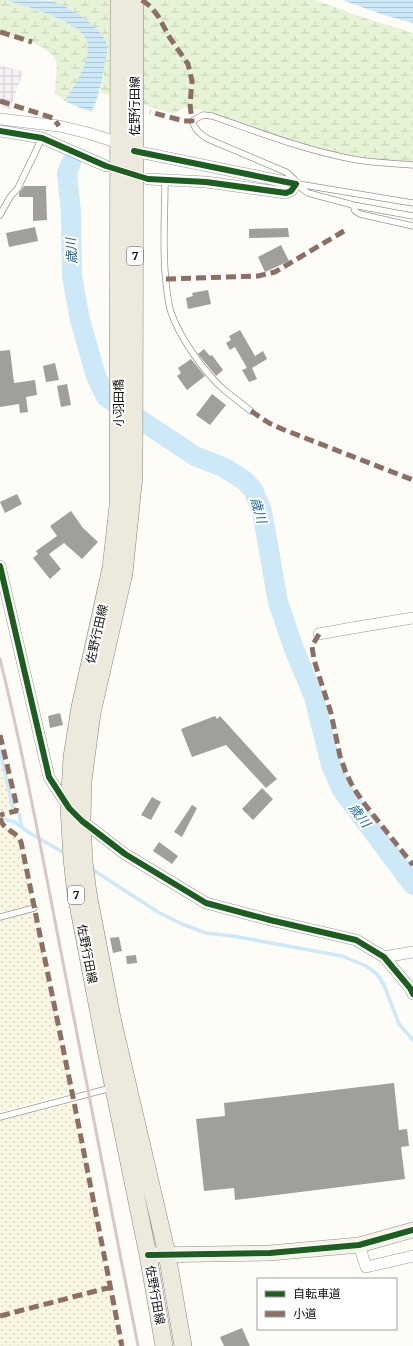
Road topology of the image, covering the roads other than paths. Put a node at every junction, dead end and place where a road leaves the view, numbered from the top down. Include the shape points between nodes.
1 (119, 0) edge
2 (135, 0) edge
3 (0, 119) edge
4 (0, 131) edge
5 (42, 138) junction
6 (119, 143) junction
7 (134, 151) junction
8 (413, 165) edge
9 (106, 166) dead end
10 (148, 179) dead end
11 (165, 181) junction
12 (296, 184) junction
13 (413, 203) edge
14 (353, 205) junction
15 (0, 214) edge
16 (413, 216) edge
17 (413, 226) edge
18 (118, 366) joint
19 (135, 381) joint
20 (251, 411) dead end
21 (118, 441) joint
22 (135, 450) joint
23 (0, 566) edge
24 (413, 618) edge
25 (319, 634) dead end
26 (69, 808) junction
27 (82, 821) junction
28 (34, 908) dead end
29 (0, 917) edge
30 (408, 953) edge
31 (384, 957) junction
32 (413, 994) edge
33 (113, 1088) junction
34 (0, 1117) edge
35 (413, 1230) edge
36 (359, 1245) junction
37 (167, 1254) junction
38 (148, 1255) junction
39 (413, 1256) edge
40 (164, 1346) edge
41 (183, 1346) edge

1 - 6 main road, 佐野行田線 / 7
2 - 7 main road, 佐野行田線 / 7
3 - 6 street via 59,126
4 - 5 street
5 - 9 street
5 - 15 lane via 18,188 10,196
6 - 18 main road, 佐野行田線 / 7
7 - 12 street
7 - 19 main road, 佐野行田線 / 7
8 - 12 lane via 354,160 287,142 212,116 203,115 192,121 194,128 208,139 286,172
10 - 11 street
11 - 12 street via 206,182 286,193
11 - 20 lane via 164,264 171,312 193,353 208,372
12 - 13 lane
12 - 14 lane via 308,193
14 - 16 lane
14 - 17 lane via 355,211 360,214
18 - 21 main road, 小羽田橋 / 7
19 - 22 main road, 小羽田橋 / 7
21 - 26 main road, 佐野行田線 / 7 via 118,506 111,568 80,707 72,757
22 - 27 main road, 佐野行田線 / 7 via 126,559 92,713 82,781
23 - 26 street via 49,777
24 - 25 street
26 - 27 street
26 - 33 main road, 佐野行田線 / 7 via 76,894
27 - 31 street via 126,854 206,903 356,940
27 - 37 main road, 佐野行田線 / 7 via 88,893 112,1018
28 - 29 lane
30 - 31 street
31 - 32 street
33 - 34 lane
33 - 38 main road, 佐野行田線 / 7
35 - 36 street
36 - 37 street via 270,1253
36 - 39 street via 366,1267
37 - 38 street
37 - 41 main road, 佐野行田線 / 7
38 - 40 main road, 佐野行田線 / 7

